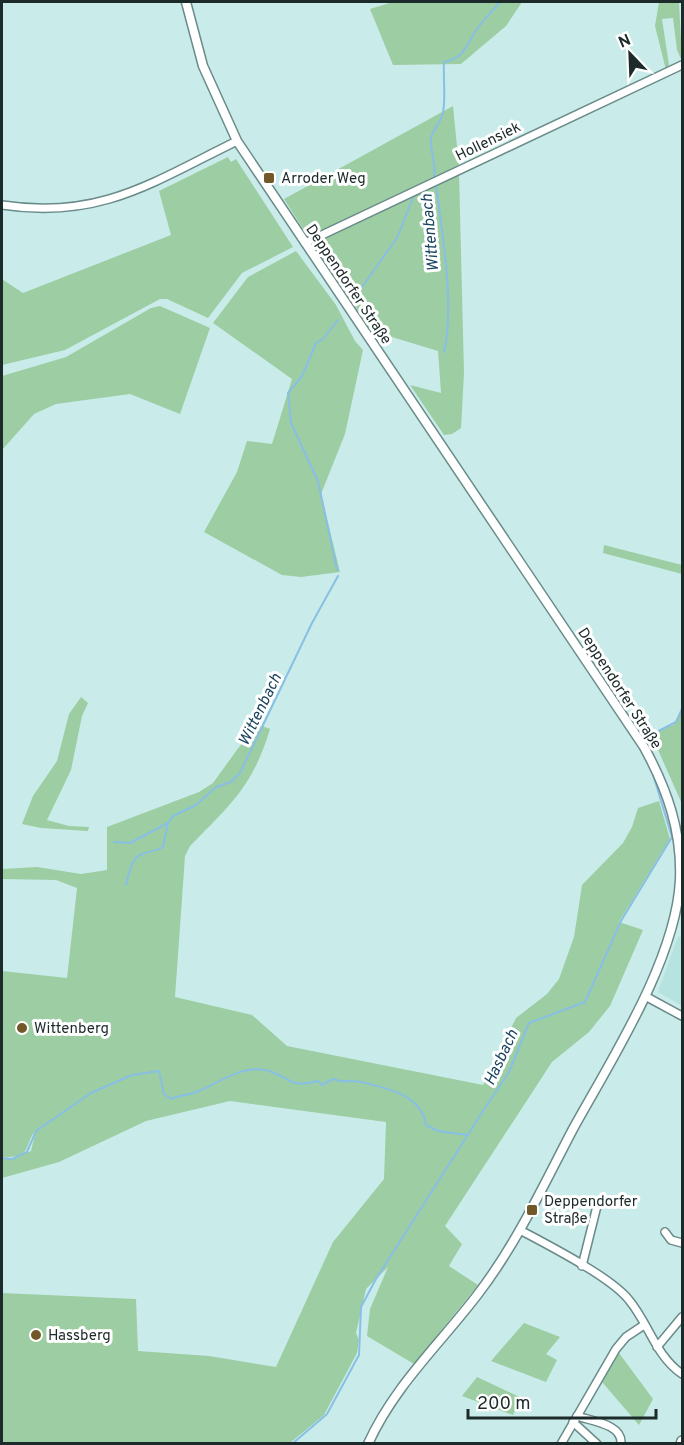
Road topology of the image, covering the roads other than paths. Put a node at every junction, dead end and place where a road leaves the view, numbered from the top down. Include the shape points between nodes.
1 (186, 2) edge
2 (682, 65) edge
3 (237, 141) junction
4 (2, 205) edge
5 (305, 243) junction
6 (645, 996) junction
7 (682, 1016) edge
8 (597, 1206) dead end
9 (520, 1230) junction
10 (665, 1232) dead end
11 (682, 1243) edge
12 (582, 1266) junction
13 (682, 1317) edge
14 (644, 1325) junction
15 (657, 1347) junction
16 (682, 1374) edge
17 (575, 1419) junction
18 (368, 1443) edge
19 (561, 1443) edge
20 (597, 1443) edge
21 (621, 1443) edge

1 - 3 street, Deppendorfer Straße via 203,66
2 - 5 street, Hollensiek
3 - 4 street via 154,183 95,203 56,210
3 - 5 street, Deppendorfer Straße
5 - 6 street, Deppendorfer Straße via 641,743 672,808 680,865 678,896
6 - 7 street
6 - 9 street, Deppendorfer Straße
8 - 12 street
9 - 12 street
9 - 18 street, Deppendorfer Straße via 478,1294 399,1390
10 - 11 street via 671,1240
12 - 14 street via 622,1292
13 - 15 street
14 - 15 street
14 - 17 street via 621,1341
15 - 16 street
17 - 19 street
17 - 20 street
17 - 21 street via 616,1429

